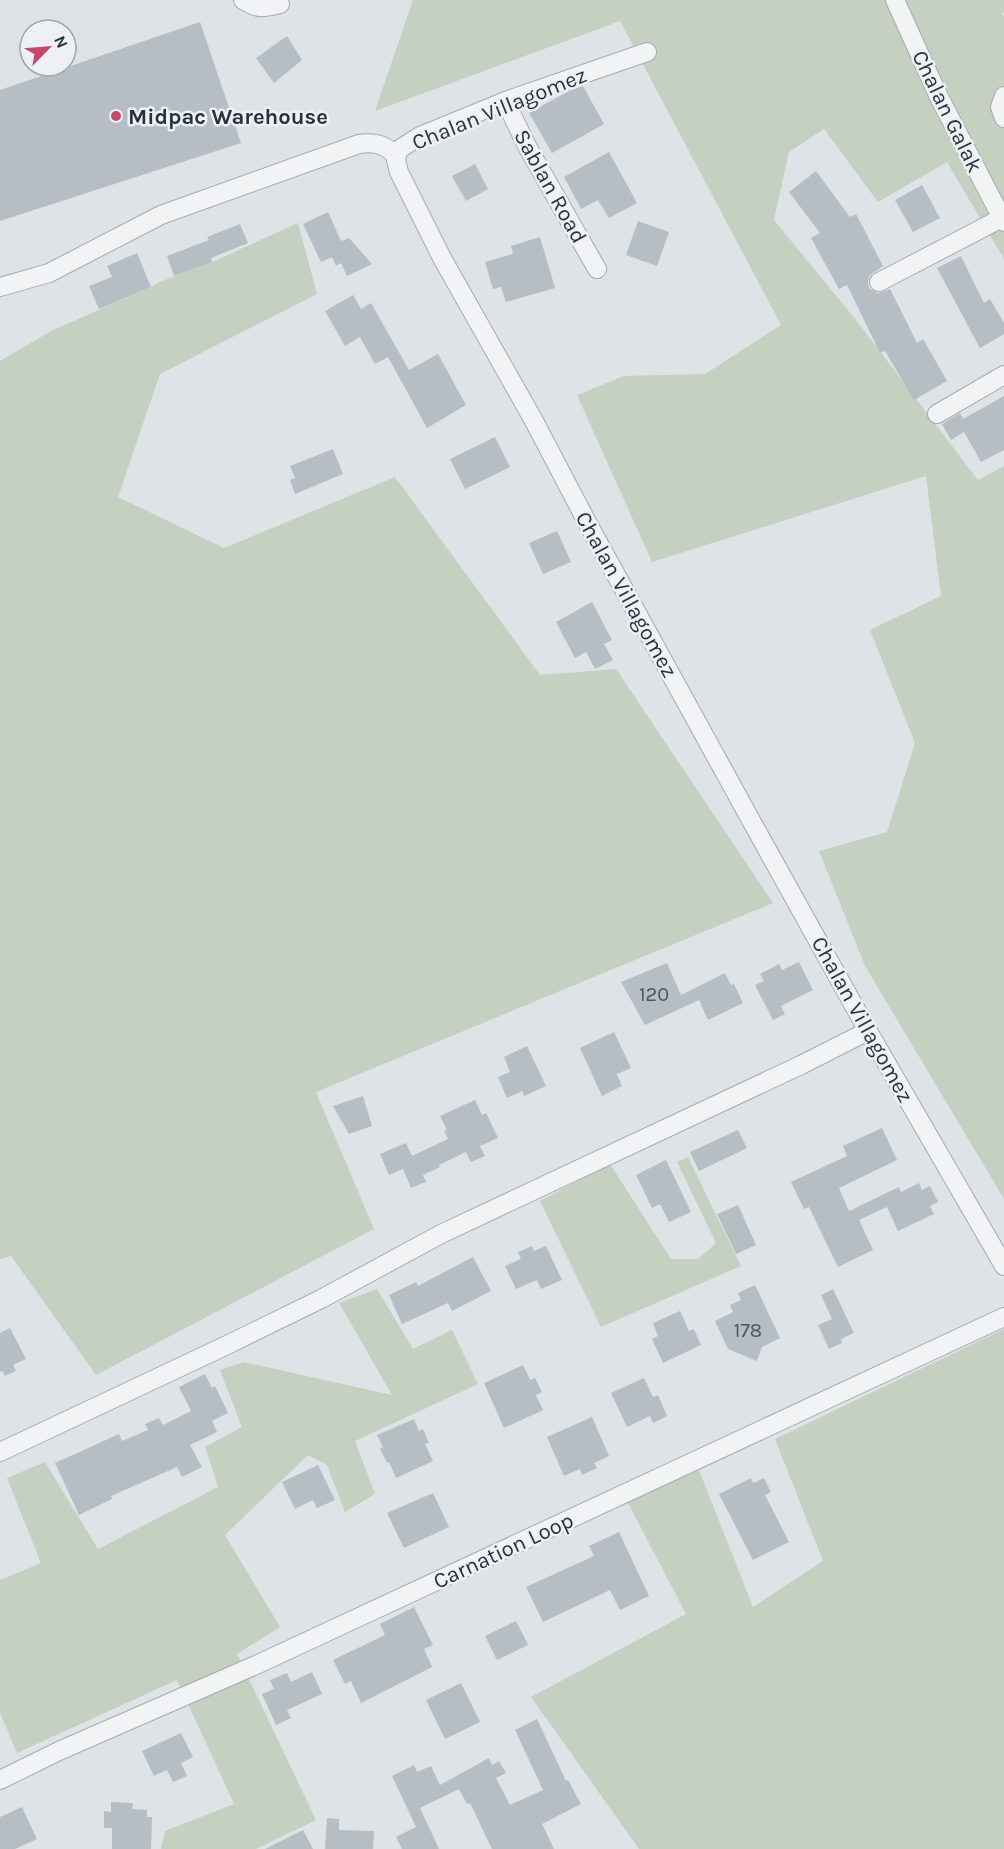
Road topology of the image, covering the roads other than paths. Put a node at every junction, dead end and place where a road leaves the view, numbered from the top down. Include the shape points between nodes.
1 (243, 0) edge
2 (895, 0) edge
3 (280, 4) dead end
4 (647, 52) dead end
5 (1004, 96) edge
6 (508, 100) junction
7 (1004, 118) edge
8 (396, 156) junction
9 (1003, 220) edge
10 (597, 270) dead end
11 (879, 282) dead end
12 (0, 287) edge
13 (1004, 375) edge
14 (937, 414) dead end
15 (868, 1031) junction
16 (1004, 1266) edge
17 (1004, 1317) edge
18 (0, 1452) edge
19 (0, 1780) edge

1 - 3 street via 263,8
2 - 9 street, Chalan Galak via 939,97
4 - 6 street, Chalan Villagomez
5 - 7 street via 1000,107
6 - 8 street, Chalan Villagomez via 411,141
6 - 10 street, Sablan Road via 528,148
8 - 12 street via 382,145 359,144 161,215 49,273
8 - 15 street, Chalan Villagomez via 399,172 442,258
9 - 11 street
13 - 14 street
15 - 16 street, Chalan Villagomez
15 - 18 street via 441,1234 321,1299
17 - 19 street, Carnation Loop

